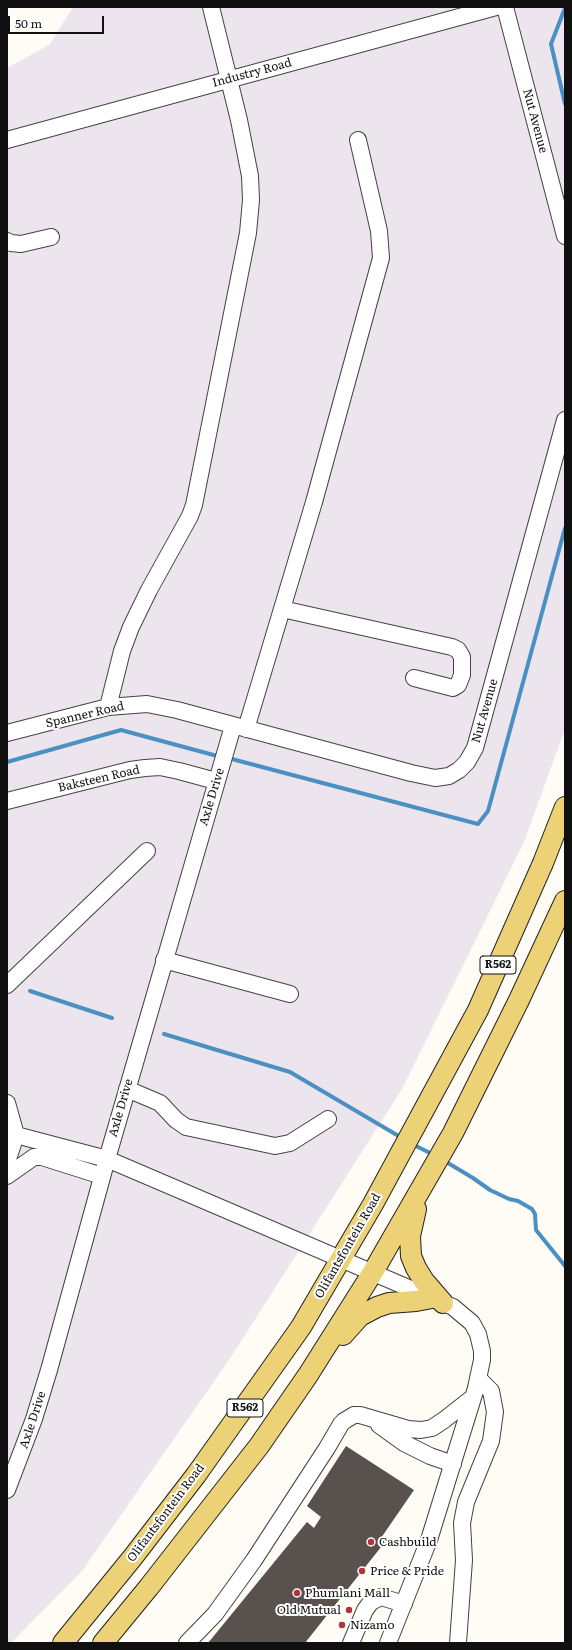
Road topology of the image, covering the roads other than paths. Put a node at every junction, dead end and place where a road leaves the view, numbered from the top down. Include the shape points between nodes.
1 (211, 7) edge
2 (496, 7) edge
3 (505, 7) edge
4 (228, 80) junction
5 (7, 140) edge
6 (358, 140) dead end
7 (565, 236) edge
8 (51, 237) dead end
9 (7, 241) edge
10 (565, 420) edge
11 (282, 609) junction
12 (414, 678) dead end
13 (108, 707) junction
14 (240, 727) junction
15 (7, 733) edge
16 (218, 774) junction
17 (7, 801) edge
18 (565, 807) edge
19 (147, 851) dead end
20 (565, 901) edge
21 (164, 960) junction
22 (7, 985) edge
23 (290, 994) dead end
24 (127, 1089) junction
25 (7, 1103) edge
26 (328, 1119) dead end
27 (16, 1135) junction
28 (106, 1159) junction
29 (7, 1162) edge
30 (430, 1175) junction
31 (7, 1176) edge
32 (102, 1176) junction
33 (340, 1260) junction
34 (373, 1272) junction
35 (437, 1300) junction
36 (308, 1375) junction
37 (478, 1378) junction
38 (472, 1398) junction
39 (372, 1418) junction
40 (448, 1462) junction
41 (7, 1490) edge
42 (404, 1604) junction
43 (63, 1643) edge
44 (103, 1643) edge
45 (187, 1643) edge
46 (351, 1643) edge
47 (388, 1643) edge
48 (458, 1643) edge

1 - 4 street
2 - 4 street, Industry Road
3 - 7 street, Nut Avenue
4 - 5 street, Industry Road
4 - 13 street via 250,176 248,233 194,505 131,627 122,651
6 - 11 street, Axle Drive via 379,231 381,258
8 - 9 street via 21,244
10 - 14 street, Nut Avenue via 477,741 467,762 459,770 449,776 435,778
11 - 12 street via 452,647 458,650 462,657 462,675 458,685 453,688
11 - 14 street, Axle Drive
13 - 14 street, Spanner Road via 148,704
13 - 15 street, Spanner Road
14 - 16 street, Axle Drive via 228,743
16 - 17 street, Baksteen Road via 160,767 145,768
16 - 21 street, Axle Drive
18 - 33 main road, Olifantsfontein Road / R562 via 478,1010 400,1156
19 - 22 street
20 - 30 main road, R562 via 519,1000
21 - 23 street
21 - 24 street, Axle Drive
24 - 26 street via 160,1103 186,1127 275,1146 290,1143
24 - 28 street, Axle Drive
25 - 27 street
27 - 28 street
27 - 29 street
28 - 32 street, Axle Drive
28 - 33 street
30 - 34 main road, R562
30 - 35 main road via 413,1217 409,1250 419,1273
31 - 32 street via 24,1163 38,1157
32 - 41 street, Axle Drive via 34,1419
33 - 34 street
33 - 43 main road, Olifantsfontein Road / R562 via 301,1327 219,1444 133,1557
34 - 35 street
34 - 36 main road, R562
35 - 36 main road via 389,1303 369,1310 360,1316
35 - 37 street via 453,1307 468,1319 478,1334 482,1360
36 - 44 main road, R562 via 236,1476
37 - 38 street
37 - 48 street via 491,1391 495,1412 491,1441 466,1502 462,1523 464,1560
38 - 39 street via 444,1420 426,1430 408,1429
38 - 40 street
39 - 40 street via 404,1442
39 - 45 street via 354,1415 341,1424 254,1560 215,1614
40 - 42 street via 425,1522 418,1566
42 - 46 street via 381,1597 371,1602
42 - 47 street

